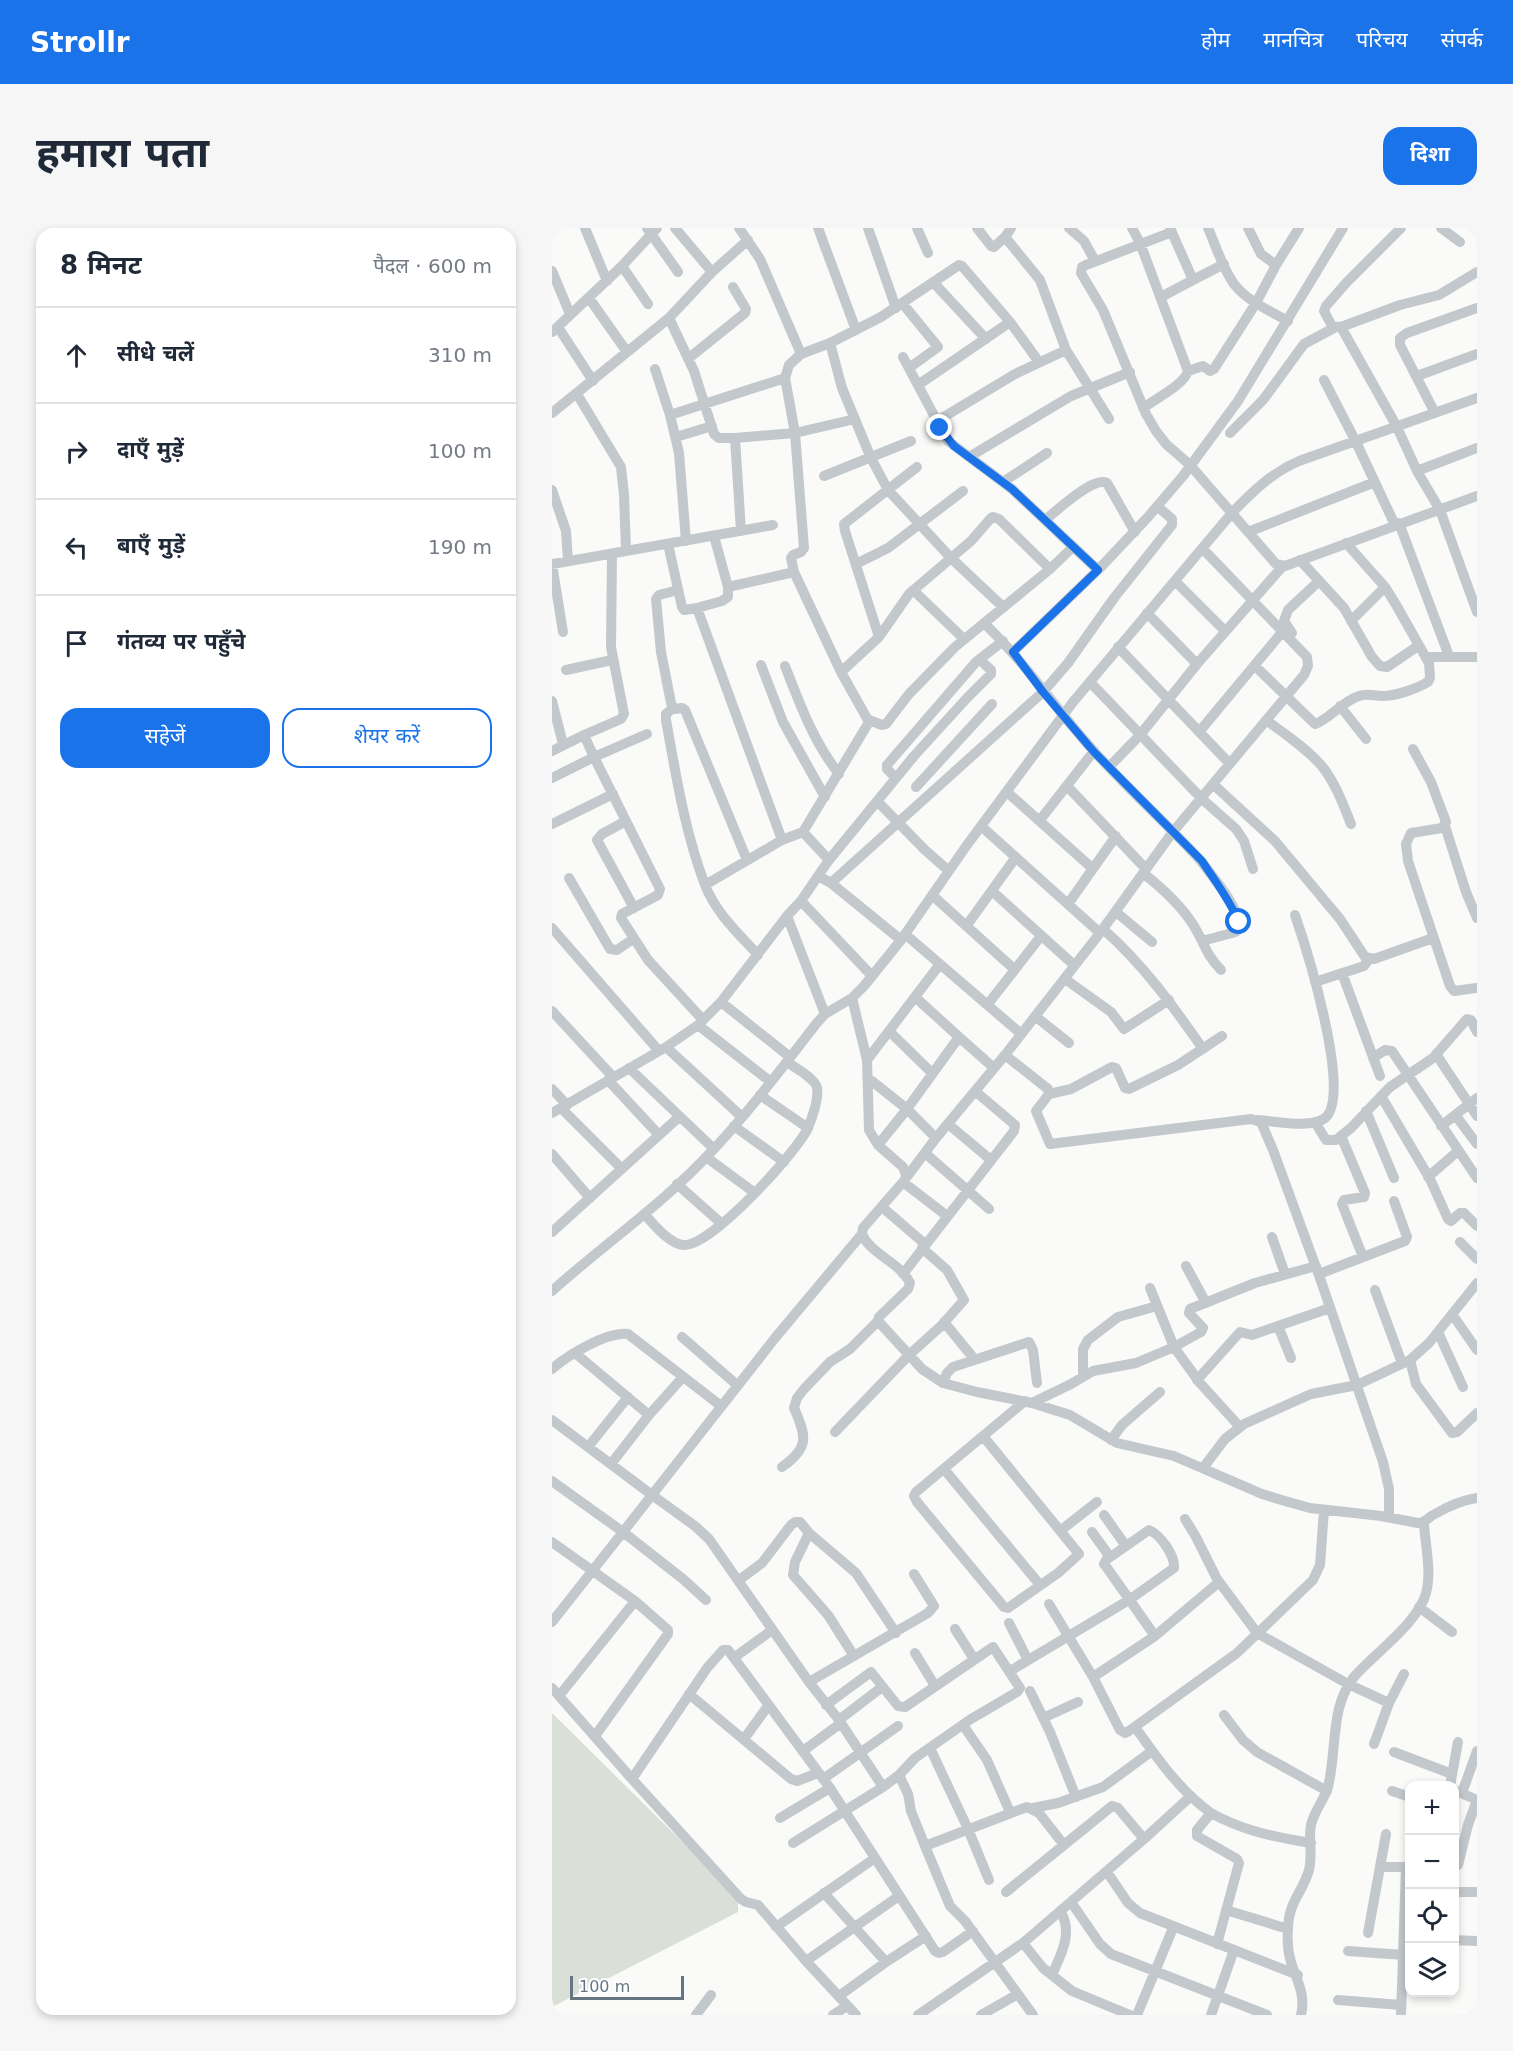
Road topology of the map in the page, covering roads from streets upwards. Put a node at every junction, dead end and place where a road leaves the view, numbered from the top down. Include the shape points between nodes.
1 (585, 228) edge
2 (675, 228) edge
3 (739, 228) edge
4 (819, 228) edge
5 (868, 228) edge
6 (917, 228) edge
7 (977, 228) edge
8 (1069, 228) edge
9 (1132, 228) edge
10 (1208, 228) edge
11 (1248, 228) edge
12 (1299, 228) edge
13 (1343, 228) edge
14 (1401, 228) edge
15 (1441, 228) edge
16 (652, 230) edge
17 (1171, 230) edge
18 (1008, 233) edge
19 (748, 240) junction
20 (1460, 242) dead end
21 (1140, 243) junction
22 (928, 253) dead end
23 (1095, 261) junction
24 (1224, 264) junction
25 (1275, 265) junction
26 (622, 266) junction
27 (552, 271) edge
28 (712, 272) junction
29 (1477, 272) edge
30 (678, 273) dead end
31 (1193, 280) junction
32 (607, 281) junction
33 (933, 282) junction
34 (733, 288) dead end
35 (1161, 297) junction
36 (589, 298) junction
37 (1256, 303) junction
38 (648, 304) dead end
39 (899, 306) junction
40 (1477, 308) edge
41 (570, 314) junction
42 (669, 318) junction
43 (1288, 321) junction
44 (1010, 322) junction
45 (1338, 327) junction
46 (555, 329) edge
47 (856, 330) junction
48 (986, 339) junction
49 (830, 342) junction
50 (1066, 350) junction
51 (627, 352) junction
52 (801, 354) junction
53 (1477, 354) edge
54 (903, 357) dead end
55 (689, 358) junction
56 (1039, 362) junction
57 (909, 368) junction
58 (655, 369) dead end
59 (1188, 371) junction
60 (1130, 372) junction
61 (1417, 376) junction
62 (785, 378) junction
63 (1324, 380) dead end
64 (593, 381) junction
65 (918, 385) junction
66 (1091, 388) junction
67 (577, 394) junction
68 (1477, 398) edge
69 (705, 403) junction
70 (1143, 408) junction
71 (552, 413) edge
72 (1435, 413) junction
73 (670, 415) junction
74 (855, 418) junction
75 (1109, 419) dead end
76 (937, 421) junction
77 (712, 426) junction
78 (1397, 427) junction
79 (795, 433) junction
80 (1230, 433) dead end
81 (676, 437) junction
82 (735, 438) junction
83 (911, 441) dead end
84 (1356, 442) junction
85 (1477, 448) edge
86 (1047, 453) dead end
87 (969, 457) junction
88 (871, 458) junction
89 (1190, 465) junction
90 (917, 467) dead end
91 (1417, 471) junction
92 (824, 476) dead end
93 (1003, 482) junction
94 (1375, 482) junction
95 (552, 490) edge
96 (888, 490) junction
97 (963, 491) dead end
98 (1477, 496) edge
99 (1157, 506) junction
100 (1440, 510) junction
101 (1231, 514) junction
102 (1046, 519) junction
103 (1397, 524) junction
104 (773, 525) dead end
105 (920, 525) junction
106 (741, 531) junction
107 (1135, 532) junction
108 (1248, 532) junction
109 (714, 536) junction
110 (686, 541) junction
111 (1346, 543) junction
112 (668, 544) junction
113 (1073, 547) junction
114 (1202, 548) junction
115 (626, 551) junction
116 (612, 554) junction
117 (951, 558) junction
118 (1300, 560) junction
119 (568, 561) junction
120 (856, 564) junction
121 (1282, 567) junction
122 (1050, 569) junction
123 (1098, 570) junction
124 (794, 572) junction
125 (1175, 581) junction
126 (1319, 581) junction
127 (1385, 586) junction
128 (728, 587) junction
129 (678, 590) junction
130 (913, 590) junction
131 (1252, 600) junction
132 (1003, 607) junction
133 (697, 608) junction
134 (1477, 612) edge
135 (1147, 614) junction
136 (1351, 621) junction
137 (984, 623) junction
138 (1283, 631) junction
139 (563, 632) dead end
140 (1225, 632) junction
141 (879, 637) junction
142 (964, 639) junction
143 (1003, 641) junction
144 (1418, 646) junction
145 (1118, 647) junction
146 (1013, 652) junction
147 (1316, 656) dead end
148 (1449, 656) junction
149 (1426, 657) junction
150 (1477, 657) edge
151 (612, 660) junction
152 (980, 660) junction
153 (1197, 664) junction
154 (761, 665) dead end
155 (785, 666) dead end
156 (1255, 666) junction
157 (566, 670) dead end
158 (842, 672) junction
159 (1090, 682) junction
160 (1043, 692) junction
161 (1286, 696) junction
162 (552, 701) edge
163 (1168, 701) junction
164 (992, 704) dead end
165 (1340, 706) junction
166 (673, 708) junction
167 (1063, 716) junction
168 (869, 720) junction
169 (1266, 720) junction
170 (967, 730) junction
171 (1199, 732) junction
172 (647, 734) dead end
173 (584, 735) junction
174 (1140, 735) junction
175 (1366, 739) dead end
176 (563, 744) junction
177 (983, 746) junction
178 (1413, 749) dead end
179 (552, 751) edge
180 (1094, 752) junction
181 (594, 757) junction
182 (1230, 764) junction
183 (1110, 766) junction
184 (839, 774) junction
185 (899, 775) junction
186 (552, 778) edge
187 (1214, 784) junction
188 (916, 787) junction
189 (1068, 787) junction
190 (1007, 792) junction
191 (613, 794) junction
192 (825, 797) junction
193 (926, 797) junction
194 (1202, 799) junction
195 (877, 801) junction
196 (1040, 820) junction
197 (626, 821) junction
198 (552, 824) edge
199 (1351, 824) dead end
200 (901, 826) junction
201 (981, 826) junction
202 (1445, 826) junction
203 (803, 832) junction
204 (1172, 833) junction
205 (1116, 836) junction
206 (782, 840) junction
207 (1016, 857) junction
208 (747, 860) junction
209 (829, 860) junction
210 (1092, 868) junction
211 (1253, 869) dead end
212 (949, 871) junction
213 (1145, 871) junction
214 (818, 876) junction
215 (569, 878) dead end
216 (831, 883) junction
217 (705, 885) junction
218 (992, 891) junction
219 (932, 895) junction
220 (1068, 904) junction
221 (634, 908) junction
222 (808, 910) junction
223 (1116, 912) junction
224 (1295, 915) dead end
225 (787, 916) junction
226 (1477, 918) edge
227 (967, 925) junction
228 (552, 928) edge
229 (1102, 931) junction
230 (1041, 936) junction
231 (903, 937) junction
232 (1434, 938) junction
233 (633, 939) junction
234 (1202, 941) junction
235 (1152, 942) dead end
236 (758, 955) junction
237 (1365, 957) junction
238 (940, 964) junction
239 (1074, 966) junction
240 (1014, 969) junction
241 (1221, 970) dead end
242 (1342, 973) junction
243 (872, 976) junction
244 (1065, 979) junction
245 (1315, 982) junction
246 (1477, 988) edge
247 (915, 997) junction
248 (852, 998) junction
249 (1169, 1000) junction
250 (721, 1002) junction
251 (988, 1004) junction
252 (552, 1011) edge
253 (825, 1014) junction
254 (1035, 1016) junction
255 (701, 1023) junction
256 (889, 1031) junction
257 (1477, 1032) edge
258 (1020, 1034) junction
259 (1222, 1036) dead end
260 (959, 1037) junction
261 (1069, 1043) dead end
262 (662, 1049) junction
263 (1203, 1049) junction
264 (1436, 1054) junction
265 (1005, 1055) junction
266 (1373, 1058) junction
267 (788, 1059) junction
268 (867, 1060) junction
269 (629, 1068) junction
270 (994, 1068) junction
271 (932, 1073) junction
272 (1407, 1075) junction
273 (1380, 1076) dead end
274 (868, 1078) junction
275 (611, 1079) junction
276 (771, 1082) junction
277 (552, 1089) edge
278 (975, 1091) junction
279 (1049, 1094) junction
280 (760, 1095) junction
281 (1381, 1096) junction
282 (1473, 1101) edge
283 (560, 1108) edge
284 (907, 1109) junction
285 (1366, 1111) junction
286 (1455, 1116) junction
287 (1477, 1116) edge
288 (679, 1117) junction
289 (742, 1117) junction
290 (1258, 1120) junction
291 (1315, 1122) junction
292 (948, 1124) junction
293 (734, 1126) junction
294 (1441, 1126) junction
295 (808, 1128) junction
296 (659, 1136) junction
297 (1341, 1136) junction
298 (936, 1138) junction
299 (1477, 1144) edge
300 (878, 1145) junction
301 (1458, 1151) junction
302 (710, 1153) junction
303 (552, 1154) edge
304 (925, 1154) junction
305 (991, 1160) junction
306 (784, 1162) junction
307 (622, 1168) junction
308 (1428, 1177) junction
309 (905, 1178) junction
310 (1394, 1178) dead end
311 (1477, 1178) edge
312 (677, 1184) junction
313 (967, 1191) junction
314 (755, 1193) junction
315 (590, 1198) junction
316 (1394, 1201) dead end
317 (882, 1207) junction
318 (989, 1209) dead end
319 (644, 1214) junction
320 (947, 1216) junction
321 (722, 1224) junction
322 (554, 1225) edge
323 (1477, 1226) edge
324 (862, 1234) junction
325 (1272, 1237) dead end
326 (1460, 1242) dead end
327 (924, 1246) junction
328 (1363, 1257) junction
329 (1477, 1259) edge
330 (1186, 1266) dead end
331 (1317, 1270) junction
332 (903, 1274) junction
333 (1285, 1274) junction
334 (1477, 1283) edge
335 (555, 1284) edge
336 (1150, 1288) dead end
337 (1375, 1290) dead end
338 (1206, 1303) junction
339 (1157, 1306) junction
340 (1330, 1308) junction
341 (1452, 1314) junction
342 (878, 1321) junction
343 (944, 1322) junction
344 (1278, 1326) junction
345 (1438, 1332) junction
346 (682, 1337) dead end
347 (1174, 1347) junction
348 (1477, 1350) edge
349 (575, 1353) junction
350 (909, 1354) junction
351 (1291, 1358) dead end
352 (975, 1360) junction
353 (1406, 1361) junction
354 (552, 1369) edge
355 (682, 1377) junction
356 (1083, 1377) junction
357 (1197, 1380) junction
358 (943, 1383) junction
359 (1037, 1383) dead end
360 (737, 1385) junction
361 (1357, 1385) junction
362 (1463, 1387) dead end
363 (1160, 1392) dead end
364 (628, 1397) junction
365 (1028, 1402) junction
366 (721, 1406) junction
367 (1477, 1413) edge
368 (649, 1415) junction
369 (552, 1420) edge
370 (1239, 1426) junction
371 (835, 1432) dead end
372 (982, 1437) junction
373 (1111, 1440) junction
374 (588, 1447) junction
375 (611, 1464) junction
376 (782, 1467) dead end
377 (1203, 1468) junction
378 (944, 1469) junction
379 (552, 1480) edge
380 (652, 1495) junction
381 (1477, 1498) edge
382 (1097, 1502) dead end
383 (1324, 1510) junction
384 (1104, 1515) dead end
385 (1389, 1517) junction
386 (1185, 1519) dead end
387 (1424, 1523) junction
388 (1060, 1531) junction
389 (623, 1532) junction
390 (1092, 1532) dead end
391 (809, 1533) junction
392 (552, 1542) edge
393 (1126, 1546) junction
394 (1110, 1557) junction
395 (593, 1570) junction
396 (914, 1574) dead end
397 (739, 1580) junction
398 (1219, 1582) junction
399 (1040, 1585) junction
400 (706, 1600) dead end
401 (1130, 1600) junction
402 (635, 1601) junction
403 (1049, 1604) dead end
404 (1419, 1607) junction
405 (552, 1622) edge
406 (1009, 1623) dead end
407 (955, 1629) dead end
408 (772, 1630) junction
409 (1452, 1632) dead end
410 (896, 1633) junction
411 (1257, 1633) junction
412 (1069, 1636) junction
413 (1155, 1636) junction
414 (915, 1653) dead end
415 (854, 1656) junction
416 (735, 1657) junction
417 (974, 1659) junction
418 (1028, 1660) junction
419 (1010, 1671) junction
420 (1404, 1674) dead end
421 (1093, 1677) junction
422 (809, 1682) junction
423 (1348, 1684) junction
424 (935, 1686) junction
425 (882, 1688) junction
426 (1030, 1691) dead end
427 (556, 1692) edge
428 (689, 1694) junction
429 (1078, 1702) dead end
430 (1389, 1703) junction
431 (826, 1705) junction
432 (768, 1706) junction
433 (1224, 1715) dead end
434 (1043, 1718) junction
435 (840, 1721) junction
436 (963, 1725) junction
437 (898, 1726) dead end
438 (1135, 1727) junction
439 (595, 1736) junction
440 (744, 1739) junction
441 (1458, 1742) dead end
442 (1374, 1744) dead end
443 (930, 1748) junction
444 (1152, 1750) junction
445 (803, 1751) junction
446 (1394, 1752) dead end
447 (862, 1754) junction
448 (1476, 1758) edge
449 (1452, 1774) junction
450 (899, 1775) junction
451 (632, 1779) junction
452 (824, 1780) junction
453 (1451, 1781) edge
454 (883, 1787) junction
455 (1459, 1789) edge
456 (1327, 1791) junction
457 (1392, 1791) dead end
458 (1459, 1791) edge
459 (1405, 1795) edge
460 (1191, 1796) junction
461 (1076, 1797) junction
462 (1033, 1808) junction
463 (845, 1811) junction
464 (1010, 1812) junction
465 (1211, 1813) junction
466 (780, 1818) dead end
467 (968, 1829) junction
468 (1386, 1834) dead end
469 (1144, 1839) junction
470 (793, 1843) dead end
471 (1311, 1843) junction
472 (1064, 1845) junction
473 (925, 1846) junction
474 (875, 1858) junction
475 (1459, 1861) edge
476 (1381, 1867) junction
477 (1405, 1867) edge
478 (1107, 1872) junction
479 (989, 1880) dead end
480 (1006, 1892) dead end
481 (1459, 1892) edge
482 (1477, 1892) edge
483 (824, 1893) junction
484 (899, 1896) junction
485 (1071, 1902) junction
486 (1226, 1910) junction
487 (1061, 1912) junction
488 (776, 1927) junction
489 (1173, 1928) junction
490 (855, 1929) junction
491 (1288, 1929) junction
492 (973, 1931) junction
493 (1368, 1933) dead end
494 (926, 1936) junction
495 (1459, 1940) edge
496 (1477, 1941) edge
497 (1023, 1943) junction
498 (1406, 1943) edge
499 (1217, 1944) junction
500 (1234, 1950) junction
501 (1348, 1951) dead end
502 (1404, 1955) junction
503 (806, 1961) junction
504 (886, 1962) junction
505 (995, 1962) junction
506 (1156, 1972) junction
507 (1052, 1975) junction
508 (1298, 1975) junction
509 (1018, 1994) junction
510 (711, 1995) dead end
511 (839, 1996) junction
512 (1218, 1997) junction
513 (1338, 2000) dead end
514 (847, 2006) junction
515 (1401, 2010) edge
516 (1116, 2012) edge
517 (696, 2015) edge
518 (833, 2015) edge
519 (856, 2015) edge
520 (919, 2015) edge
521 (981, 2015) edge
522 (1033, 2015) edge
523 (1130, 2015) edge
524 (1137, 2015) edge
525 (1211, 2015) edge
526 (1267, 2015) edge
527 (1300, 2015) edge

1 - 32 street
2 - 28 street
3 - 19 street
4 - 47 street
5 - 39 street
6 - 22 street
7 - 18 street via 993,247
8 - 23 street via 1084,241
9 - 21 street
10 - 24 street
11 - 25 street via 1261,254
12 - 25 street
13 - 43 street
14 - 45 street via 1326,306 1325,314
15 - 20 street
16 - 26 street
16 - 30 street
17 - 21 street
17 - 31 street
18 - 50 street via 1040,280
19 - 28 street
19 - 52 street
21 - 23 street
21 - 35 street
23 - 60 street via 1082,267 1081,273
24 - 31 street
24 - 37 street via 1236,287
25 - 37 street
26 - 32 street
26 - 38 street
27 - 41 street
28 - 42 street
29 - 45 street via 1439,295
31 - 35 street
32 - 36 street
33 - 39 street
33 - 44 street via 962,266
33 - 48 street
34 - 55 street via 745,313
35 - 59 street
36 - 41 street
36 - 51 street
37 - 43 street
37 - 59 street via 1213,370 1203,366
39 - 47 street
39 - 57 street via 938,347
40 - 61 street via 1400,338
41 - 46 street
42 - 51 street
42 - 55 street
43 - 89 street via 1238,401
44 - 48 street
44 - 56 street
45 - 78 street
45 - 80 street via 1304,344 1263,400
46 - 64 street
47 - 49 street
48 - 65 street
49 - 52 street
49 - 74 street
50 - 56 street
50 - 66 street
51 - 64 street
52 - 62 street via 789,365
53 - 61 street
54 - 57 street
55 - 69 street
56 - 76 street
57 - 65 street
58 - 73 street
59 - 70 street
60 - 66 street
60 - 70 street
61 - 72 street
62 - 69 street
62 - 79 street
63 - 84 street
64 - 67 street
65 - 76 street
66 - 75 street
66 - 87 street
67 - 71 street
67 - 115 street via 621,467
68 - 72 street
69 - 73 street
69 - 77 street
70 - 89 street via 1166,444
72 - 78 street
73 - 81 street
74 - 79 street
74 - 88 street
76 - 87 street via 948,441
77 - 81 street
77 - 82 street via 719,438
78 - 84 street
78 - 91 street
79 - 82 street
79 - 124 street via 804,548 792,556
81 - 110 street
82 - 106 street
83 - 88 street
84 - 94 street
84 - 101 street via 1287,466
85 - 91 street
86 - 93 street
87 - 93 street
88 - 92 street
88 - 96 street
89 - 99 street
89 - 101 street
90 - 96 street
91 - 100 street
93 - 102 street
94 - 103 street
94 - 108 street
95 - 119 street via 566,531
96 - 105 street
96 - 120 street via 844,524
97 - 105 street
98 - 100 street
99 - 107 street
99 - 160 street via 1172,519 1172,525
100 - 103 street
100 - 134 street
101 - 108 street
101 - 114 street
102 - 107 street via 1096,482 1104,481
102 - 113 street
103 - 111 street
103 - 148 street
104 - 106 street
105 - 117 street
105 - 120 street
106 - 109 street
107 - 123 street
108 - 121 street
109 - 110 street
109 - 128 street
110 - 112 street
111 - 118 street
111 - 127 street
112 - 115 street
112 - 129 street
113 - 122 street
113 - 123 street
114 - 125 street
114 - 131 street
115 - 116 street
116 - 119 street
116 - 151 street
117 - 122 street via 990,518 996,517
117 - 130 street
117 - 132 street
118 - 121 street
118 - 126 street
119 - 139 street via 552,564
120 - 141 street
121 - 131 street
122 - 132 street
123 - 146 street
124 - 128 street
124 - 158 street
125 - 135 street
125 - 140 street
126 - 136 street
126 - 147 street via 1284,617 1286,625
127 - 136 street
127 - 144 street
128 - 133 street via 725,600
129 - 133 street via 683,609
129 - 166 street via 656,599 663,666
130 - 141 street
130 - 142 street
131 - 138 street
131 - 140 street
132 - 137 street
133 - 206 street
135 - 145 street
135 - 153 street
136 - 144 street via 1372,657 1383,667
137 - 142 street
137 - 143 street
138 - 156 street
138 - 161 street via 1309,663
140 - 153 street
141 - 158 street
142 - 168 street via 928,673 886,724
143 - 146 street
143 - 152 street
144 - 149 street
145 - 159 street
145 - 163 street
146 - 160 street
148 - 149 street
148 - 150 street
149 - 165 street via 1431,669 1428,682 1387,696 1363,694
151 - 157 street
151 - 173 street via 623,716
152 - 185 street via 992,673
152 - 185 street via 887,765 887,769
153 - 163 street
154 - 192 street via 783,722
155 - 184 street via 811,732
156 - 161 street
156 - 171 street
158 - 168 street
159 - 167 street
159 - 174 street
160 - 167 street
160 - 177 street
161 - 165 street via 1315,724
161 - 169 street
162 - 176 street
163 - 171 street
163 - 174 street
164 - 170 street
165 - 175 street
166 - 208 street via 685,710
166 - 217 street via 666,714 666,720 682,806
167 - 180 street
167 - 190 street
168 - 184 street
169 - 182 street
169 - 199 street via 1322,766
170 - 177 street
170 - 188 street
171 - 182 street
172 - 181 street
173 - 176 street
173 - 181 street
174 - 183 street
174 - 194 street
176 - 179 street
177 - 193 street
178 - 202 street via 1431,782
180 - 183 street
180 - 189 street
181 - 186 street
181 - 191 street
182 - 187 street
183 - 204 street
184 - 192 street
185 - 188 street
185 - 195 street
187 - 194 street
187 - 237 street via 1275,842 1340,919
188 - 193 street
189 - 196 street
189 - 205 street
190 - 196 street
190 - 201 street
191 - 197 street
191 - 198 street
192 - 203 street
193 - 200 street
194 - 204 street
194 - 211 street via 1240,835
195 - 200 street
195 - 209 street
196 - 210 street
197 - 221 street via 660,889 658,895
197 - 221 street via 597,840
200 - 212 street
200 - 216 street
201 - 207 street
201 - 212 street
202 - 226 street
202 - 232 street via 1416,831 1408,836 1406,844
203 - 206 street
203 - 209 street
204 - 213 street
204 - 234 street via 1202,861 1240,924 1237,931
205 - 210 street
205 - 213 street
206 - 208 street
207 - 218 street
207 - 220 street
208 - 217 street
209 - 214 street
210 - 220 street
212 - 219 street
213 - 223 street
213 - 234 street via 1179,905
214 - 216 street
214 - 222 street
215 - 233 street via 610,949 617,950
216 - 231 street
217 - 236 street via 715,907
218 - 227 street
218 - 230 street
219 - 227 street
219 - 231 street
220 - 229 street
221 - 233 street via 621,918
222 - 225 street
222 - 243 street
223 - 229 street
223 - 235 street
224 - 245 street
225 - 236 street
225 - 253 street
227 - 240 street
228 - 262 street
229 - 239 street
229 - 249 street via 1148,974
230 - 239 street
230 - 240 street
231 - 238 street
231 - 243 street
232 - 237 street via 1374,959
232 - 246 street via 1452,988
233 - 255 street
234 - 241 street via 1209,958
236 - 250 street
237 - 242 street via 1364,966
238 - 247 street
238 - 251 street
239 - 244 street
240 - 251 street
242 - 245 street
242 - 266 street
243 - 248 street
244 - 249 street via 1111,1012 1124,1029
244 - 254 street
245 - 291 street via 1331,1051 1334,1085 1329,1114
247 - 256 street
247 - 260 street
248 - 253 street
248 - 268 street
249 - 263 street
250 - 255 street
250 - 267 street
251 - 258 street
252 - 275 street
253 - 267 street
254 - 258 street
254 - 261 street
255 - 262 street
255 - 276 street
256 - 268 street
256 - 271 street
257 - 264 street via 1471,1020 1467,1020
258 - 265 street
259 - 263 street
260 - 270 street
260 - 271 street
262 - 269 street
262 - 289 street
263 - 279 street via 1129,1089 1112,1067 1071,1089
264 - 272 street
264 - 282 street
265 - 270 street
265 - 279 street via 1046,1087
266 - 272 street via 1385,1050 1392,1051
266 - 273 street
267 - 276 street
267 - 295 street via 817,1087
268 - 274 street
269 - 275 street
269 - 288 street
270 - 278 street
271 - 284 street
272 - 281 street
272 - 294 street
274 - 284 street
274 - 300 street via 869,1130
275 - 283 street
275 - 296 street
276 - 280 street
277 - 283 street
278 - 292 street
278 - 305 street via 1015,1125
279 - 290 street via 1036,1114 1050,1144
280 - 289 street
280 - 295 street
281 - 285 street
281 - 308 street
282 - 286 street
282 - 287 street
283 - 307 street
284 - 298 street
284 - 300 street
285 - 297 street
285 - 310 street
286 - 294 street
286 - 299 street
288 - 296 street
288 - 302 street
289 - 293 street
290 - 291 street
290 - 331 street via 1265,1128
291 - 297 street via 1326,1140 1331,1142
292 - 298 street
292 - 305 street
293 - 302 street
293 - 306 street
294 - 301 street
295 - 306 street
296 - 307 street
297 - 328 street via 1365,1193 1364,1197 1344,1200 1342,1204
298 - 304 street
300 - 309 street via 903,1167
301 - 308 street
301 - 311 street
302 - 312 street
302 - 314 street
303 - 315 street
304 - 309 street
304 - 313 street
305 - 313 street
306 - 314 street
307 - 315 street
308 - 323 street via 1449,1220 1464,1212
309 - 317 street
309 - 320 street
312 - 319 street
312 - 321 street
313 - 318 street
313 - 320 street
314 - 321 street
315 - 322 street
316 - 328 street via 1407,1240
317 - 324 street
317 - 327 street
319 - 321 street via 682,1245 696,1243
319 - 335 street
320 - 327 street
324 - 332 street
324 - 360 street
325 - 333 street
326 - 329 street
327 - 332 street
327 - 343 street via 947,1270 964,1298
328 - 331 street
330 - 338 street
331 - 333 street
331 - 340 street
332 - 342 street via 910,1283 908,1289
333 - 338 street
334 - 341 street
336 - 339 street
337 - 353 street
338 - 347 street via 1189,1311 1203,1330
339 - 347 street
339 - 356 street via 1118,1317 1088,1340 1083,1350
340 - 344 street
340 - 361 street
341 - 345 street
341 - 348 street
342 - 350 street
342 - 376 street via 850,1349 834,1358 797,1398 794,1408 804,1429 803,1445 795,1458
343 - 350 street
343 - 352 street
344 - 351 street
344 - 357 street via 1252,1335 1240,1332
345 - 353 street via 1422,1351
345 - 362 street
346 - 360 street
347 - 356 street via 1136,1363 1093,1371
347 - 357 street
349 - 354 street
349 - 355 street via 613,1335 628,1334
349 - 364 street
350 - 358 street via 930,1376
350 - 371 street
352 - 358 street via 949,1370
352 - 359 street via 1029,1342
353 - 361 street
353 - 367 street via 1416,1384 1452,1433
355 - 366 street
355 - 368 street
356 - 365 street
357 - 370 street
358 - 365 street
360 - 366 street
361 - 370 street via 1311,1394
361 - 385 street via 1387,1476
363 - 373 street via 1122,1425
364 - 368 street
364 - 374 street
365 - 372 street
365 - 373 street via 1079,1419
366 - 380 street
368 - 375 street
369 - 374 street
370 - 377 street
372 - 378 street
372 - 388 street
373 - 377 street via 1174,1456
374 - 375 street
375 - 380 street
377 - 383 street via 1262,1494
378 - 399 street
378 - 399 street via 916,1492 917,1502 1004,1607
379 - 389 street
380 - 389 street
380 - 397 street via 703,1533
381 - 387 street via 1435,1514
382 - 388 street
383 - 385 street
383 - 411 street via 1320,1564 1313,1580
384 - 393 street
385 - 387 street
386 - 398 street
387 - 404 street via 1428,1580
388 - 399 street via 1079,1555
389 - 395 street
389 - 400 street
390 - 394 street
391 - 397 street via 801,1523 793,1523 762,1563
391 - 410 street via 856,1573
391 - 415 street via 793,1575 828,1615
392 - 395 street
393 - 394 street
393 - 401 street via 1151,1531 1164,1544 1175,1566
394 - 401 street via 1104,1564
395 - 402 street
395 - 405 street
396 - 410 street via 934,1606
397 - 408 street
398 - 411 street
398 - 413 street
401 - 412 street
401 - 413 street
402 - 427 street
402 - 439 street via 667,1628 668,1634
403 - 412 street
404 - 409 street
404 - 423 street
406 - 418 street
407 - 417 street
408 - 416 street
408 - 422 street
410 - 415 street
411 - 423 street
411 - 438 street via 1228,1660
412 - 418 street
412 - 421 street
413 - 421 street
414 - 424 street
415 - 422 street
416 - 428 street via 729,1650 723,1650
416 - 432 street
417 - 419 street via 993,1647
417 - 424 street
418 - 419 street
419 - 436 street via 1019,1690
420 - 430 street
421 - 438 street via 1120,1730 1125,1733
422 - 431 street
423 - 430 street
423 - 456 street via 1339,1710
424 - 425 street via 902,1708
425 - 431 street via 870,1672
425 - 435 street
426 - 434 street
427 - 439 street
428 - 440 street
428 - 451 street
429 - 434 street
430 - 442 street
431 - 435 street
432 - 440 street
432 - 445 street
433 - 456 street via 1257,1752
434 - 461 street
435 - 445 street
435 - 447 street
436 - 443 street
436 - 464 street via 987,1760
437 - 447 street
438 - 444 street
439 - 451 street
440 - 452 street via 794,1780
441 - 449 street
443 - 450 street
443 - 467 street
444 - 460 street
444 - 461 street via 1113,1782
445 - 452 street
446 - 449 street
447 - 452 street
447 - 454 street
448 - 455 street
449 - 453 street
450 - 454 street
450 - 473 street
451 - 488 street via 741,1899 758,1905
452 - 463 street
452 - 466 street
454 - 463 street
456 - 471 street via 1311,1825
457 - 459 street
458 - 475 street via 1477,1800
460 - 465 street
460 - 469 street
461 - 462 street
462 - 464 street
462 - 472 street
463 - 470 street
463 - 474 street
464 - 467 street
465 - 471 street via 1249,1830
465 - 486 street via 1197,1830 1197,1836 1239,1863
467 - 473 street
467 - 479 street
468 - 476 street
469 - 472 street via 1112,1806
469 - 478 street
471 - 491 street via 1308,1871 1292,1904
472 - 480 street
473 - 492 street via 950,1906
474 - 483 street
474 - 484 street
476 - 477 street
476 - 493 street
478 - 485 street
478 - 489 street via 1134,1909
481 - 482 street
483 - 488 street
483 - 490 street
484 - 490 street
484 - 494 street
485 - 487 street
485 - 506 street via 1104,1949
486 - 491 street
486 - 499 street
487 - 497 street
487 - 507 street via 1066,1939
488 - 503 street
489 - 499 street
489 - 506 street
490 - 503 street
490 - 504 street
491 - 508 street via 1289,1951
492 - 494 street via 941,1953 934,1951
492 - 505 street
494 - 504 street
495 - 496 street
497 - 505 street
497 - 507 street
498 - 502 street
499 - 500 street
500 - 508 street
500 - 512 street
501 - 502 street
502 - 515 street
503 - 511 street
504 - 511 street
505 - 509 street
505 - 520 street
506 - 512 street
506 - 524 street
507 - 516 street via 1072,1991
508 - 527 street via 1302,1989
509 - 521 street
509 - 522 street
510 - 517 street
511 - 514 street
512 - 525 street
512 - 526 street
513 - 515 street
514 - 518 street
514 - 519 street
516 - 523 street

